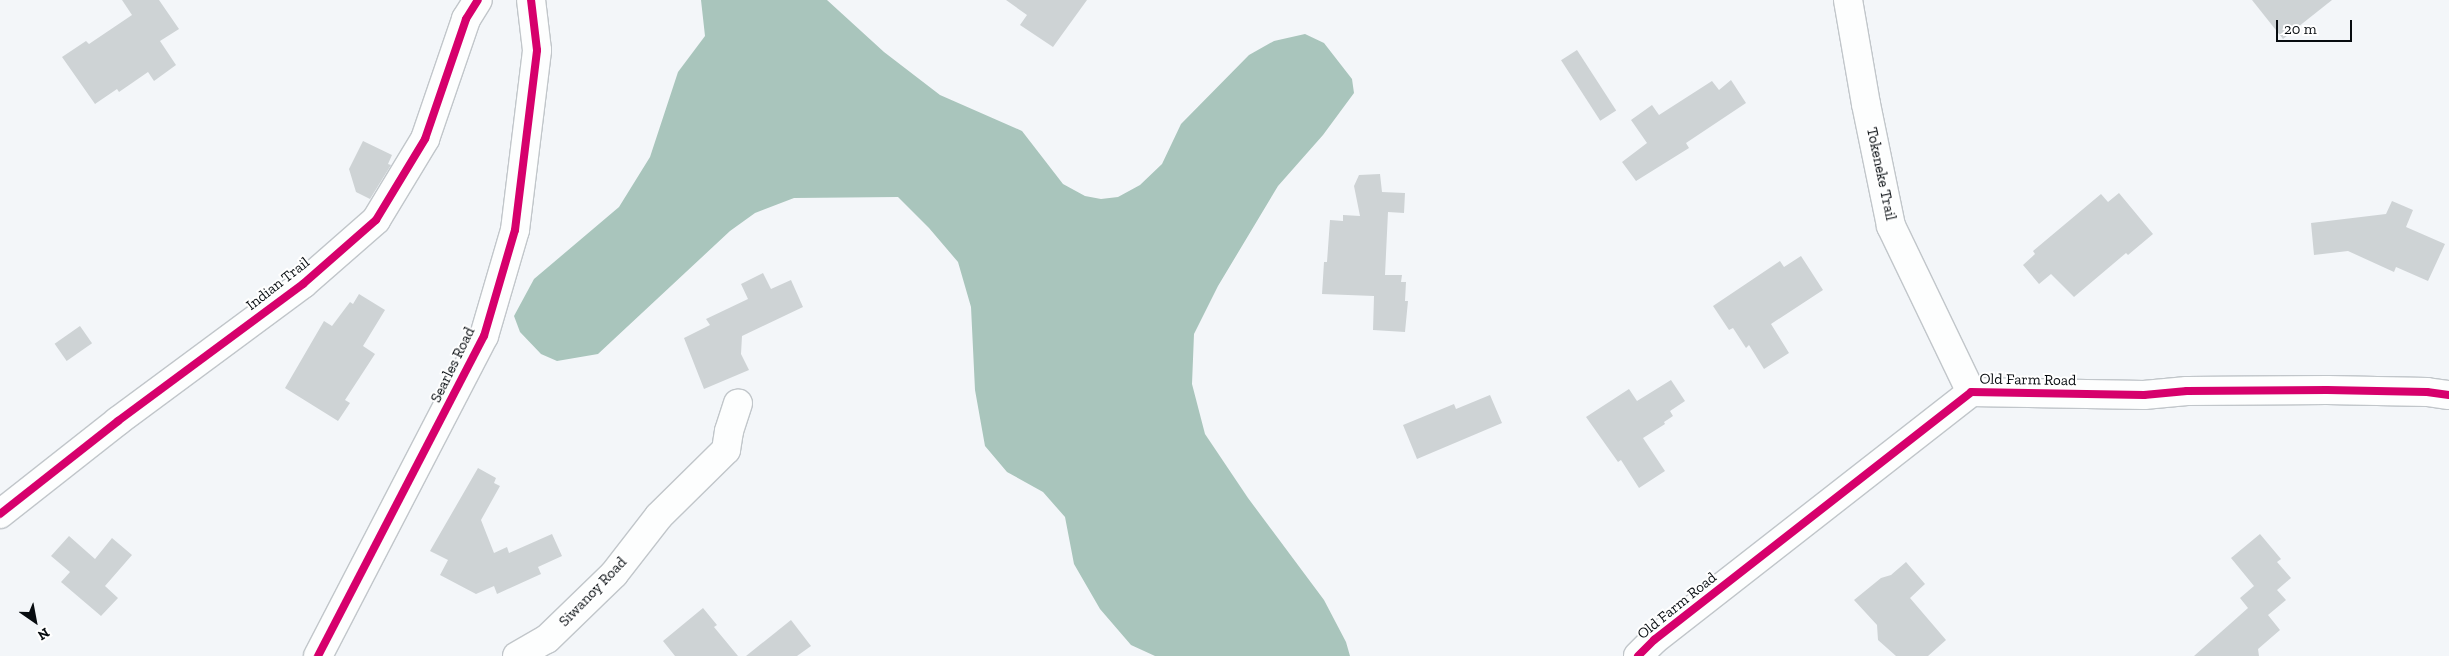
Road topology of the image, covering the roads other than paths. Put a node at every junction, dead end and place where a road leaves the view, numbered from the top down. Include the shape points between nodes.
1 (478, 0) edge
2 (531, 0) edge
3 (1848, 0) edge
4 (1971, 392) junction
5 (2449, 395) edge
6 (738, 403) dead end
7 (0, 514) edge
8 (1653, 651) edge
9 (318, 656) edge
10 (517, 656) edge

1 - 7 street, Indian Trail via 466,20 425,140 376,220 303,284 118,421
2 - 9 street, Searles Road via 537,50 515,230 484,336
3 - 4 street, Tokeneke Trail via 1892,226
4 - 5 street, Old Farm Road via 2144,395 2187,391 2327,390
4 - 8 street, Old Farm Road
6 - 10 street, Siwanoy Road via 726,450 659,516 614,574 546,639

